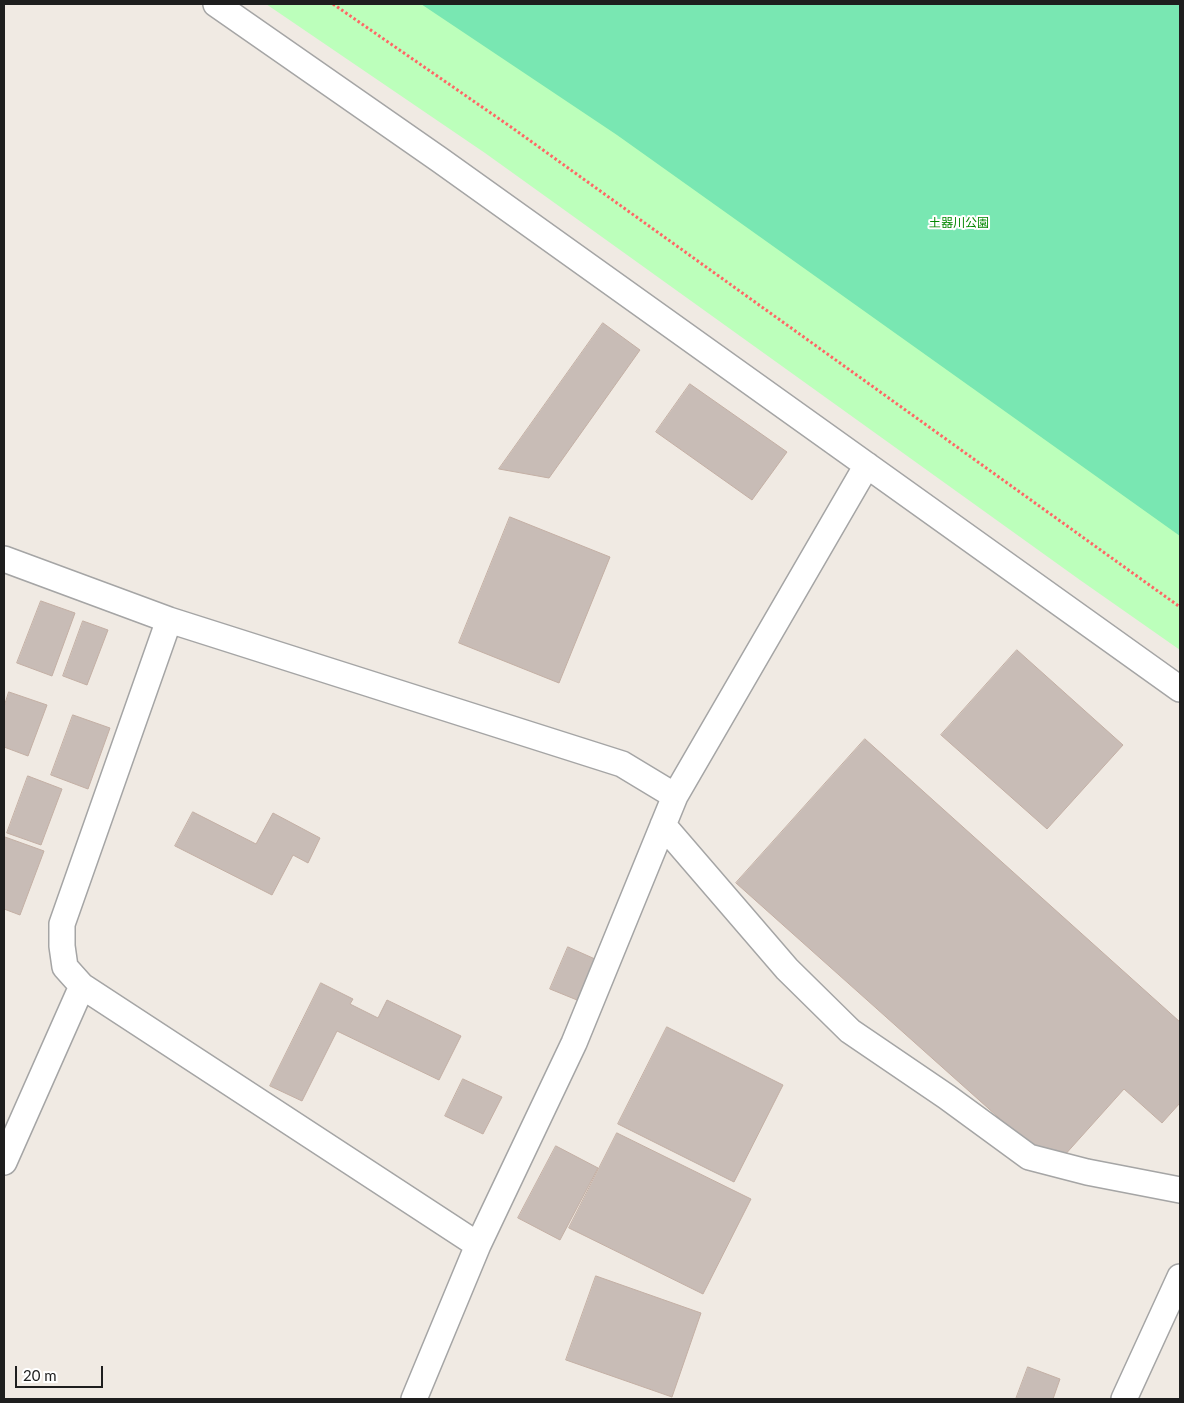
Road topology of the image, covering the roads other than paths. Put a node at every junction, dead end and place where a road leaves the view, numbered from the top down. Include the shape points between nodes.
1 (216, 4) edge
2 (867, 465) junction
3 (4, 558) edge
4 (169, 620) junction
5 (1180, 689) edge
6 (675, 796) junction
7 (663, 825) junction
8 (82, 986) junction
9 (4, 1162) edge
10 (1180, 1190) edge
11 (478, 1245) junction
12 (1180, 1277) edge
13 (414, 1399) edge
14 (1124, 1399) edge

1 - 2 street
2 - 5 street
2 - 6 street
3 - 4 street
4 - 6 street via 622,764
4 - 8 street via 62,924 65,967
6 - 7 street
7 - 10 street via 787,969 850,1031 1029,1157
7 - 11 street via 574,1043
8 - 9 street
8 - 11 street
11 - 13 street
12 - 14 street

